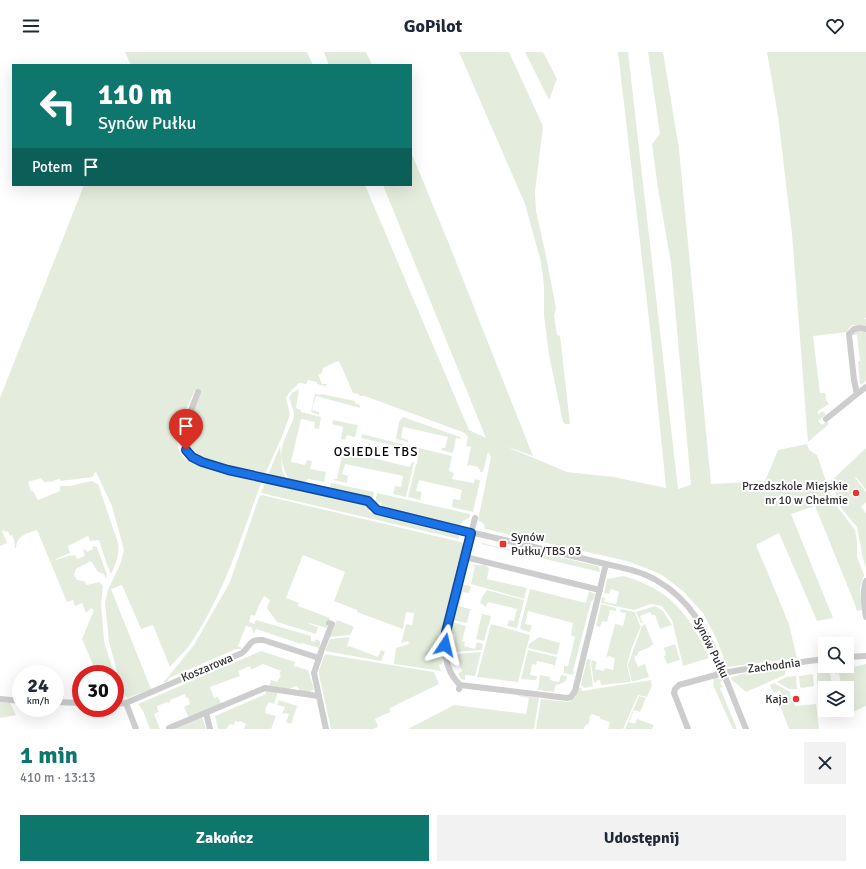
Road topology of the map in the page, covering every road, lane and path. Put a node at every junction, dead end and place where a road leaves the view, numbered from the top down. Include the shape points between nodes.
1 (866, 329) edge
2 (866, 387) edge
3 (198, 392) dead end
4 (857, 394) junction
5 (826, 419) dead end
6 (475, 518) dead end
7 (471, 533) junction
8 (465, 557) junction
9 (606, 564) junction
10 (866, 581) edge
11 (600, 590) junction
12 (866, 617) edge
13 (329, 623) dead end
14 (866, 656) edge
15 (854, 657) edge
16 (319, 658) junction
17 (818, 661) edge
18 (723, 673) junction
19 (318, 696) junction
20 (0, 699) edge
21 (12, 700) edge
22 (126, 703) joint
23 (206, 713) junction
24 (169, 728) edge
25 (136, 729) edge
26 (210, 729) edge
27 (326, 729) edge
28 (688, 729) edge
29 (746, 729) edge

1 - 4 street via 854,329 849,334
2 - 4 street
3 - 7 street, Synów Pułku via 184,430 183,441 192,457 228,470 368,501 381,511
4 - 5 street
6 - 7 street
7 - 8 street
7 - 9 street, Synów Pułku
8 - 11 street
8 - 11 street via 445,645 446,662 461,686 570,698
9 - 11 street
9 - 18 street, Synów Pułku via 639,572 680,596 706,632
10 - 12 street
13 - 16 street via 332,624
14 - 15 street
16 - 19 street via 314,673
16 - 22 street, Koszarowa via 263,640 255,640 242,653
17 - 18 street, Zachodnia
18 - 28 street, Zachodnia via 679,685 675,689 674,693
18 - 29 street, Synów Pułku
19 - 23 street via 265,688
19 - 27 street
20 - 21 street
22 - 25 street
23 - 24 street
23 - 26 street

